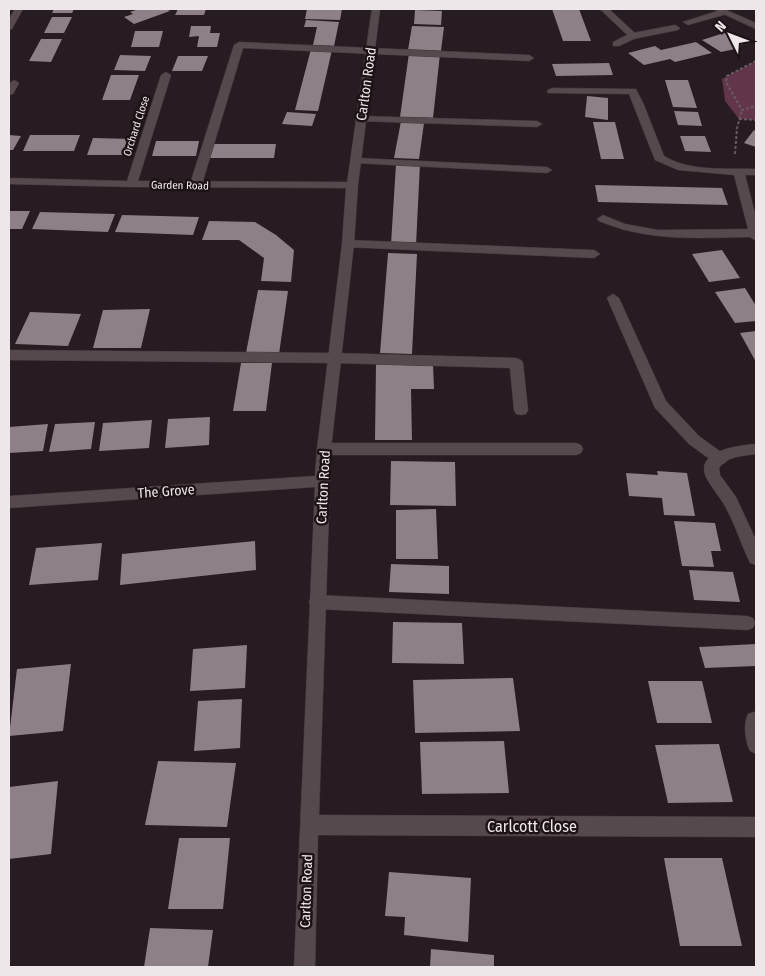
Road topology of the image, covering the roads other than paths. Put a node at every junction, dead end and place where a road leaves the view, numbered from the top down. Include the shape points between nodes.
1 (19, 9) edge
2 (376, 9) edge
3 (604, 9) edge
4 (720, 11) edge
5 (688, 22) dead end
6 (756, 25) edge
7 (9, 26) edge
8 (675, 28) dead end
9 (632, 36) junction
10 (616, 44) dead end
11 (371, 50) junction
12 (529, 58) dead end
13 (166, 75) dead end
14 (552, 92) dead end
15 (360, 119) junction
16 (537, 124) dead end
17 (357, 161) junction
18 (546, 170) dead end
19 (738, 171) junction
20 (756, 172) edge
21 (9, 181) edge
22 (131, 184) junction
23 (196, 184) junction
24 (352, 185) junction
25 (603, 219) dead end
26 (755, 235) edge
27 (348, 244) junction
28 (594, 254) dead end
29 (613, 298) dead end
30 (9, 355) edge
31 (334, 358) junction
32 (521, 410) dead end
33 (324, 449) junction
34 (756, 449) edge
35 (576, 450) dead end
36 (720, 459) junction
37 (323, 481) junction
38 (9, 502) edge
39 (756, 558) edge
40 (317, 602) junction
41 (747, 623) dead end
42 (754, 720) dead end
43 (756, 744) edge
44 (309, 825) junction
45 (756, 827) edge
46 (304, 967) edge

1 - 7 street
2 - 11 street, Carlton Road
3 - 9 street
4 - 5 street
4 - 6 street
8 - 9 street
9 - 10 street
11 - 12 street
11 - 15 street, Carlton Road
11 - 23 street via 239,45
13 - 22 street, Orchard Close
14 - 19 street via 632,91 659,158 664,162 684,168
15 - 16 street
15 - 17 street, Carlton Road
17 - 18 street
17 - 24 street, Carlton Road
19 - 20 street
19 - 26 street
21 - 22 street, Garden Road
22 - 23 street, Garden Road
23 - 24 street, Garden Road
24 - 27 street, Carlton Road
25 - 26 street via 644,233
27 - 28 street
27 - 31 street, Carlton Road
29 - 36 street via 660,404 694,440
30 - 31 street
31 - 32 street via 516,363
31 - 33 street, Carlton Road
33 - 35 street
33 - 37 street, Carlton Road
34 - 36 street via 726,454
36 - 39 street via 713,464 712,472 732,504
37 - 38 street, The Grove
37 - 40 street, Carlton Road
40 - 41 street
40 - 44 street, Carlton Road
42 - 43 street
44 - 45 street, Carlcott Close
44 - 46 street, Carlton Road

